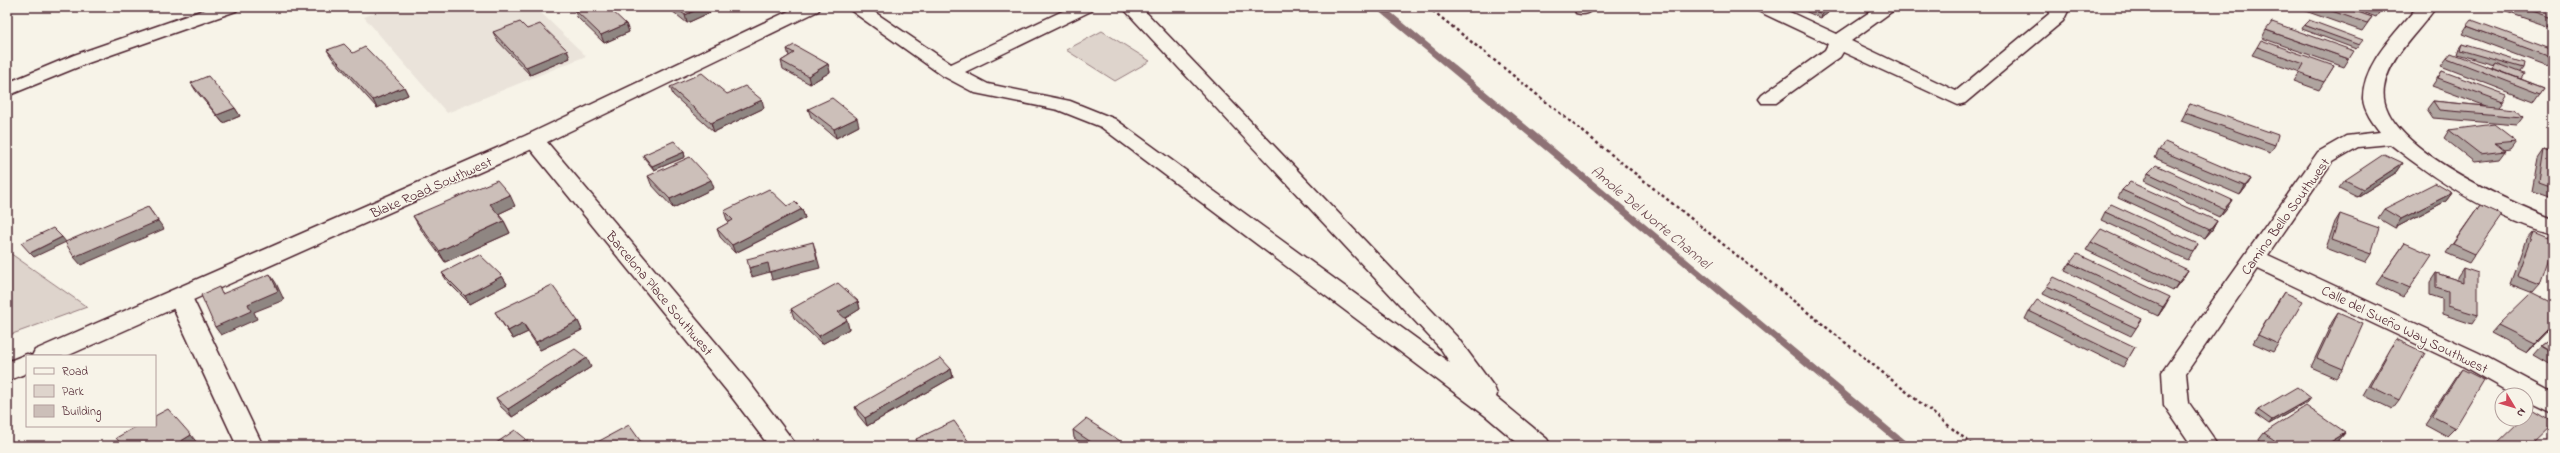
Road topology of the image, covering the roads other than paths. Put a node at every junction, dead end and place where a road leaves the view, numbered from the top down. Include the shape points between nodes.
1 (230, 7) edge
2 (812, 7) edge
3 (855, 7) edge
4 (1085, 7) edge
5 (1131, 7) edge
6 (1764, 7) edge
7 (1889, 7) edge
8 (2061, 7) edge
9 (2427, 7) edge
10 (1838, 42) junction
11 (950, 72) junction
12 (7, 90) edge
13 (1769, 99) dead end
14 (2394, 137) junction
15 (534, 140) junction
16 (2553, 227) edge
17 (2255, 258) junction
18 (180, 297) junction
19 (46, 355) edge
20 (26, 363) edge
21 (7, 372) edge
22 (2553, 405) edge
23 (1496, 410) junction
24 (250, 446) edge
25 (784, 446) edge
26 (1538, 446) edge
27 (2206, 446) edge

1 - 12 street via 81,58
2 - 15 street, Blake Road Southwest
3 - 11 street
4 - 11 street
5 - 23 street via 1449,344
6 - 10 street
7 - 10 street
8 - 10 street via 2057,17 1958,99
9 - 14 street via 2385,62 2376,81 2373,100 2380,117
10 - 13 street via 1832,53
11 - 23 street via 982,89 1063,105 1108,123
14 - 16 street via 2426,164 2464,188
14 - 17 street, Camino Bello Southwest via 2353,141 2325,157
15 - 18 street, Blake Road Southwest
15 - 25 street, Barcelona Place Southwest
17 - 22 street, Calle del Sueño Way Southwest via 2470,359
17 - 27 street, Camino Bello Southwest via 2174,372 2177,404
18 - 19 street, Blake Road Southwest
18 - 24 street
20 - 21 street
23 - 26 street

